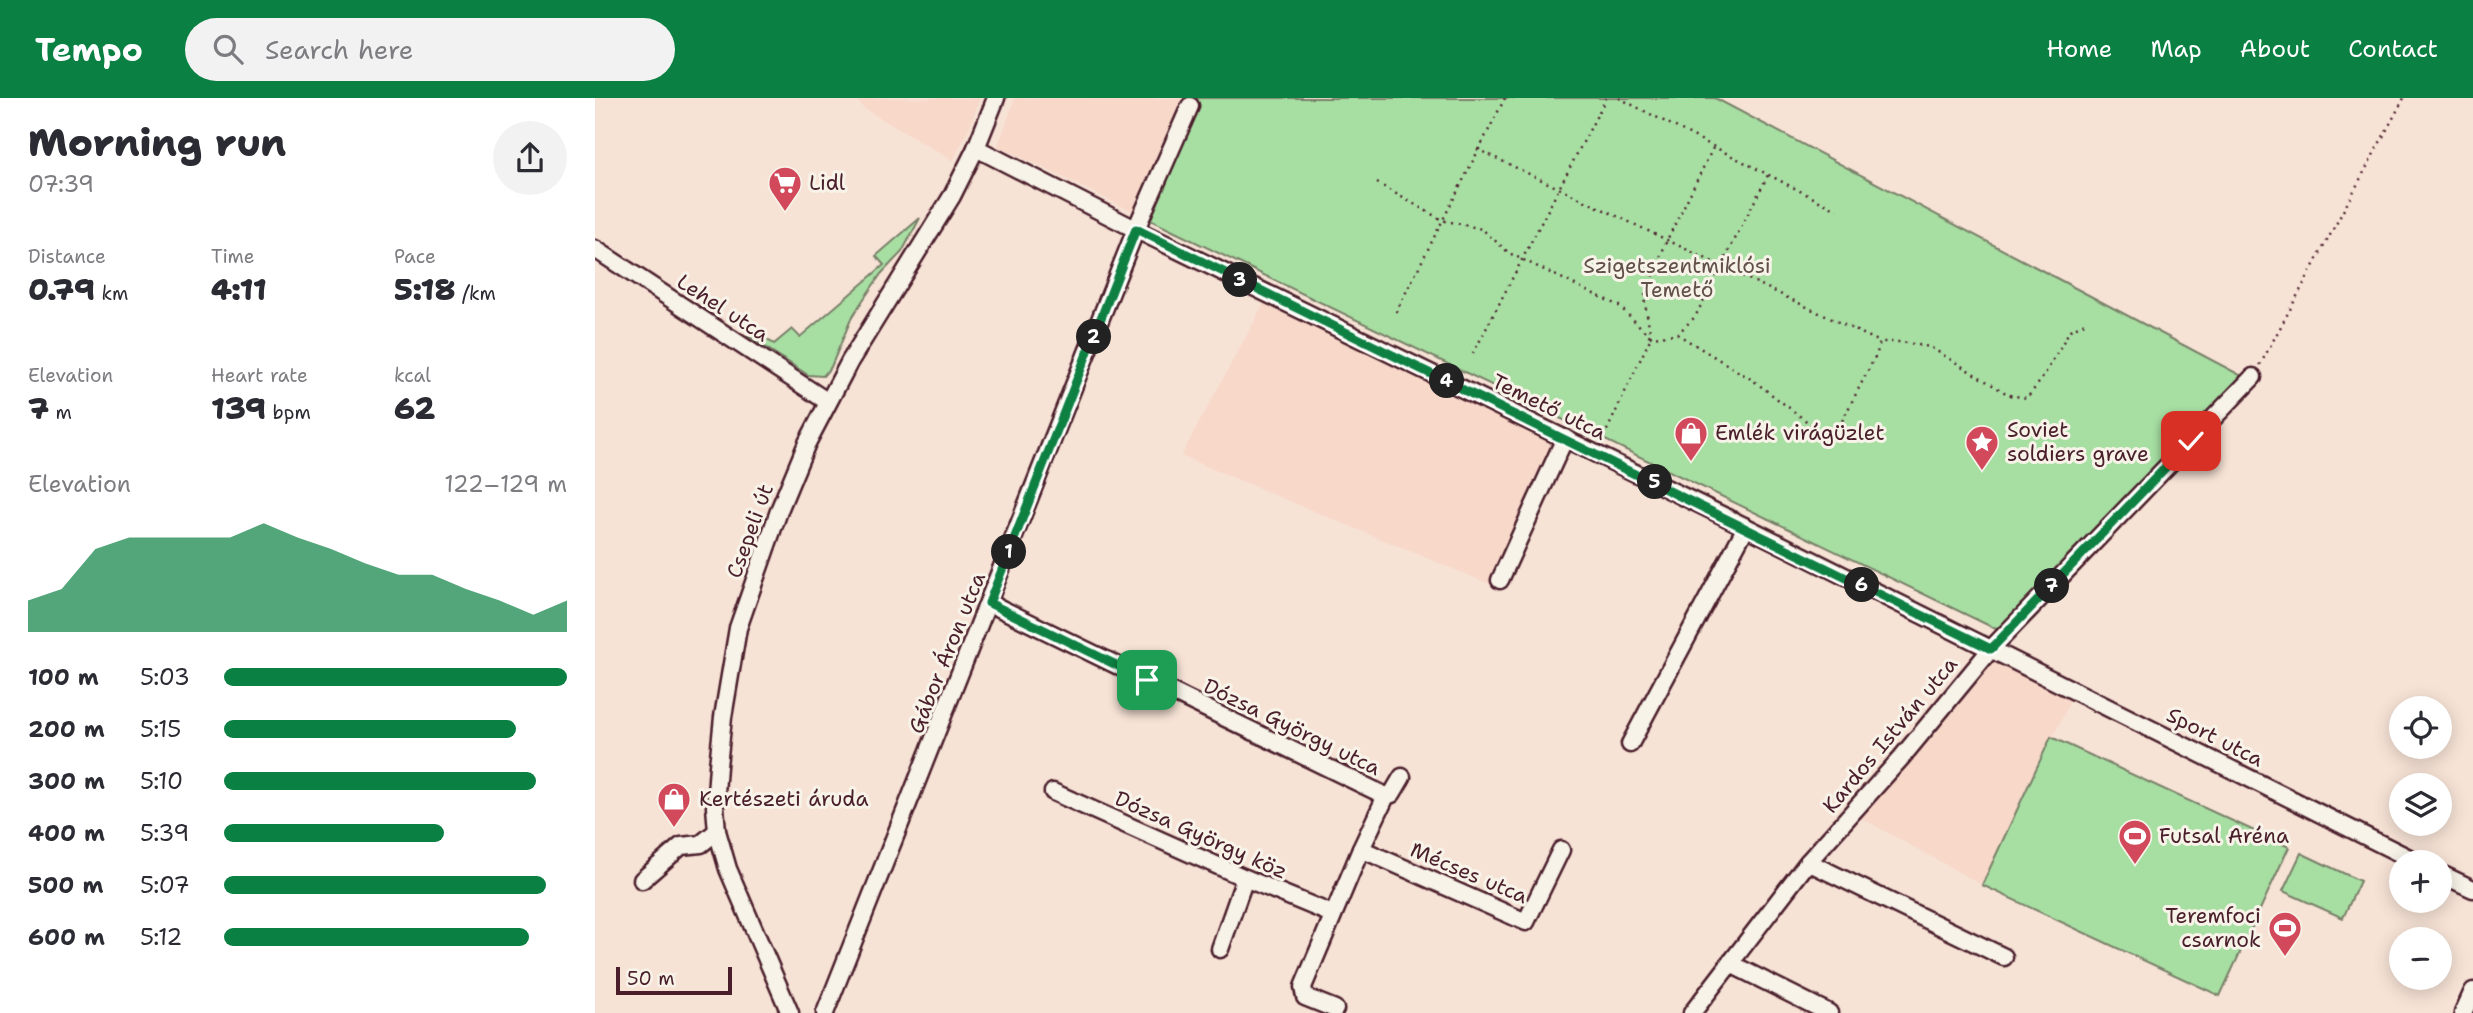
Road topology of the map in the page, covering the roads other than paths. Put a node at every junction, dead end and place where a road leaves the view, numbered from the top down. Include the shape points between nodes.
1 (996, 98) edge
2 (1190, 106) dead end
3 (976, 148) junction
4 (1136, 229) junction
5 (595, 249) edge
6 (2253, 377) road end
7 (828, 402) junction
8 (1565, 438) junction
9 (1746, 527) junction
10 (1500, 580) dead end
11 (989, 603) junction
12 (1991, 649) junction
13 (1630, 744) dead end
14 (1402, 777) dead end
15 (1053, 792) dead end
16 (1387, 796) junction
17 (717, 831) junction
18 (1361, 849) junction
19 (1561, 850) dead end
20 (2393, 850) edge
21 (1808, 862) junction
22 (1245, 878) junction
23 (642, 880) dead end
24 (2452, 880) edge
25 (2473, 890) edge
26 (1332, 914) junction
27 (1220, 949) dead end
28 (2004, 957) dead end
29 (1728, 963) junction
30 (2473, 991) edge
31 (1335, 1009) dead end
32 (790, 1013) edge
33 (825, 1013) edge
34 (1692, 1013) edge
35 (1829, 1013) edge
36 (2463, 1013) edge

1 - 3 street, Csepeli út
2 - 4 street, Gábor Áron utca
3 - 4 street, Temető utca
3 - 7 street, Csepeli út via 930,234
4 - 8 street, Temető utca
4 - 11 street, Gábor Áron utca
5 - 7 street, Lehel utca
6 - 12 street, Kardos István utca
7 - 17 street, Csepeli út via 784,498 738,628 723,717
8 - 9 street, Temető utca
8 - 10 street
9 - 12 street, Temető utca
9 - 13 street
11 - 16 street, Dózsa György utca
11 - 33 street, Gábor Áron utca
12 - 20 street, Sport utca
12 - 21 street, Kardos István utca
14 - 16 street, Dózsa György utca
15 - 22 street, Dózsa György köz
16 - 18 street, Dózsa György utca
17 - 23 street via 701,844 681,846
17 - 32 street, Csepeli út via 728,869
18 - 19 street, Mécses utca via 1526,922
18 - 26 street, Dózsa György utca
21 - 28 street
21 - 29 street, Kardos István utca
22 - 26 street, Dózsa György köz
22 - 27 street
24 - 25 street
26 - 31 street, Dózsa György utca via 1303,992
29 - 34 street, Kardos István utca
29 - 35 street
30 - 36 street

